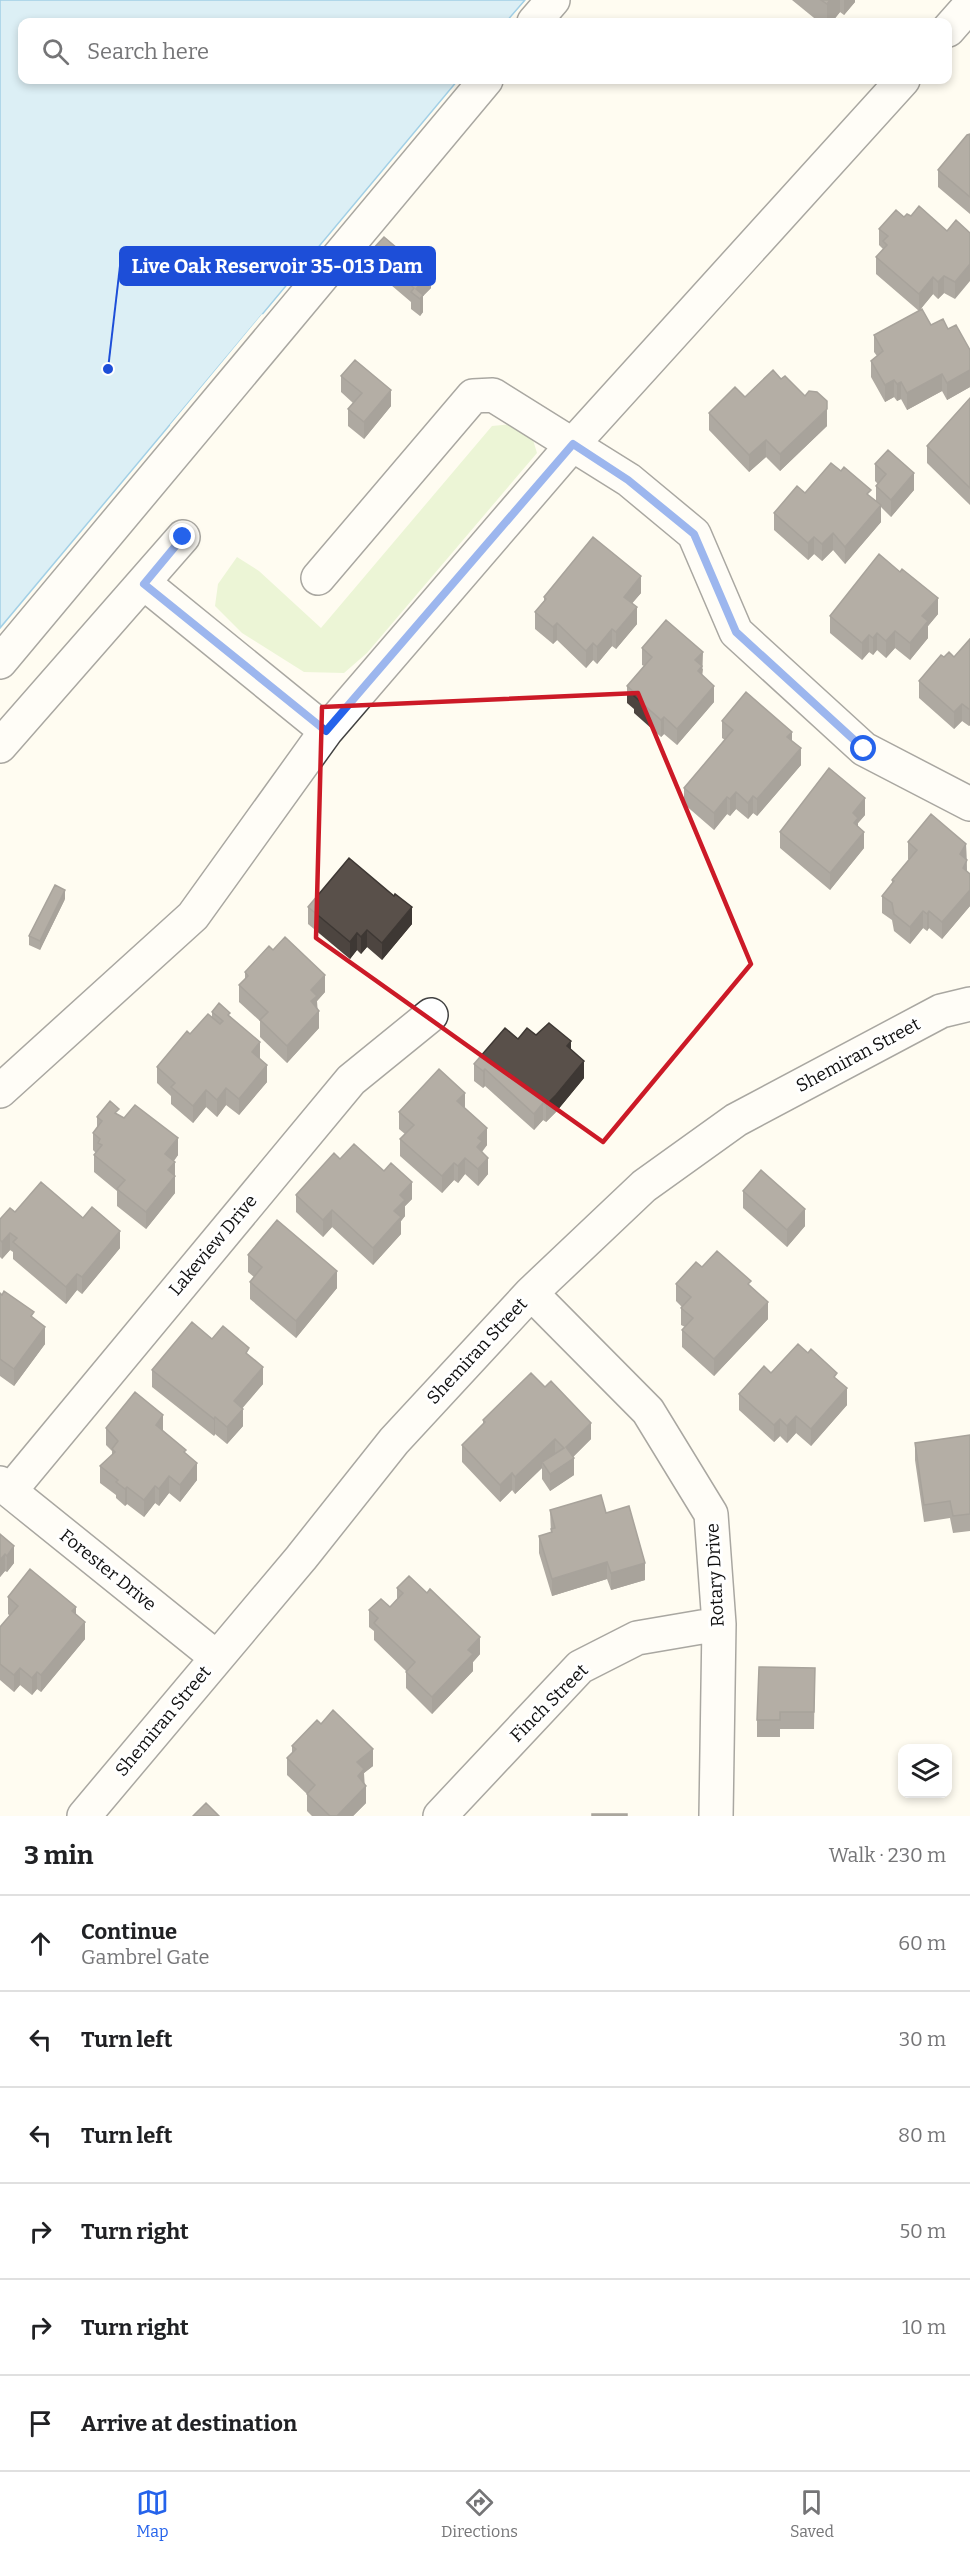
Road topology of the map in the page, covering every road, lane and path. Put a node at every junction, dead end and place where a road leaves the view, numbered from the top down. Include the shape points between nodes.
1 (553, 0) edge
2 (970, 5) edge
3 (537, 18) edge
4 (952, 25) edge
5 (483, 84) edge
6 (899, 84) edge
7 (573, 444) junction
8 (183, 537) dead end
9 (318, 578) dead end
10 (144, 584) junction
11 (0, 662) edge
12 (326, 731) junction
13 (0, 746) edge
14 (970, 804) edge
15 (970, 1004) edge
16 (431, 1015) dead end
17 (0, 1090) edge
18 (531, 1293) junction
19 (5, 1487) edge
20 (718, 1624) junction
21 (216, 1657) junction
22 (84, 1816) edge
23 (440, 1816) edge
24 (716, 1816) edge

1 - 3 street
2 - 4 street
5 - 11 street
6 - 7 street
7 - 9 street via 493,395 473,396
7 - 12 street
7 - 14 street via 628,480 694,534 736,632 864,749
8 - 10 street
10 - 12 street
10 - 13 street
12 - 17 street via 193,916
15 - 18 street, Shemiran Street via 941,1011 736,1120 644,1186
16 - 19 street, Lakeview Drive via 351,1080
18 - 20 street, Rotary Drive via 648,1411 711,1514
18 - 21 street, Shemiran Street via 394,1440
19 - 21 street, Forester Drive
20 - 23 street, Finch Street via 637,1638 580,1667
20 - 24 street, Rotary Drive
21 - 22 street, Shemiran Street

